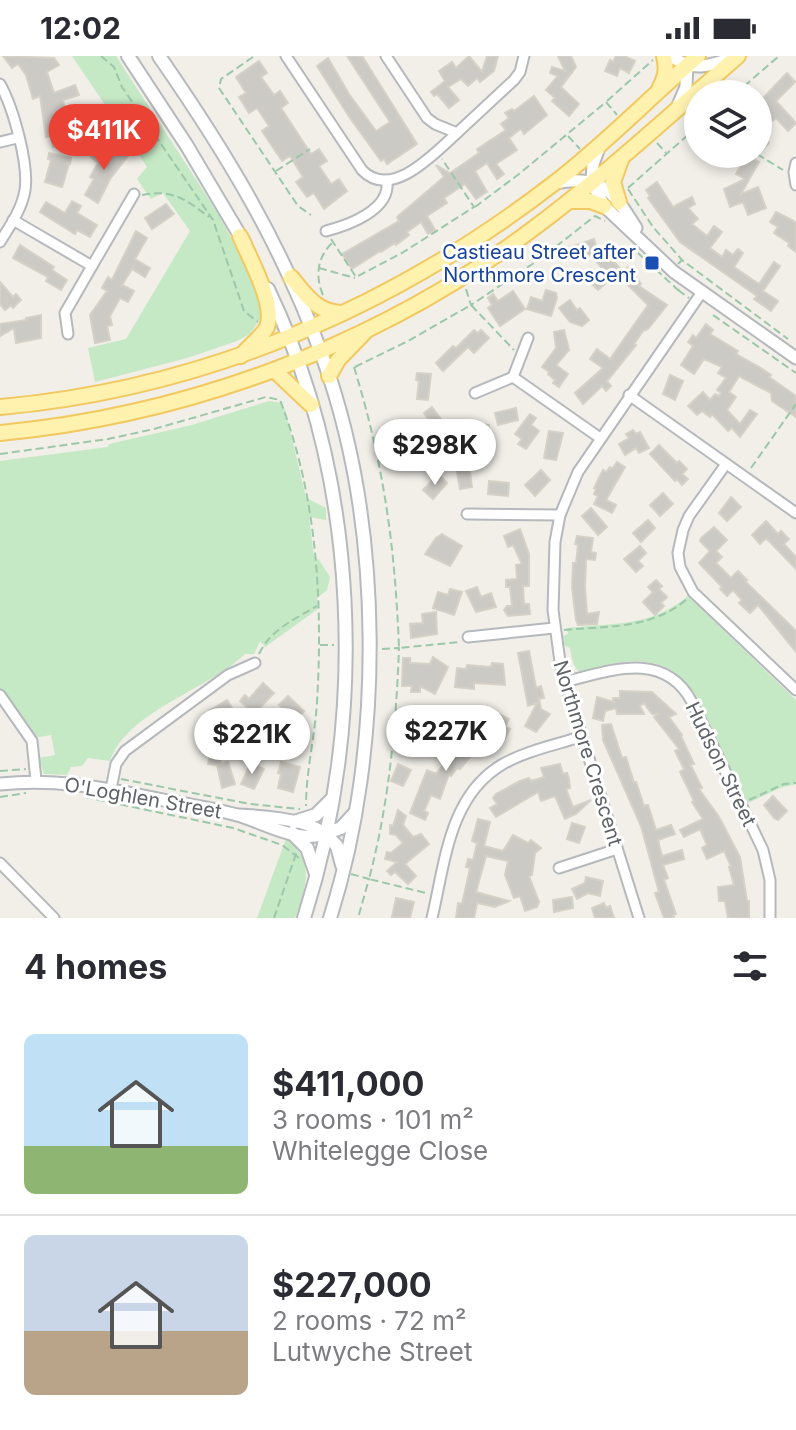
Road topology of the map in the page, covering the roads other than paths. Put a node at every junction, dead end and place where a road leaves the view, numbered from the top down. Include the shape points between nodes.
1 (128, 56) edge
2 (159, 56) edge
3 (286, 56) edge
4 (386, 56) edge
5 (524, 56) edge
6 (671, 56) edge
7 (737, 56) edge
8 (660, 57) edge
9 (690, 59) edge
10 (0, 84) edge
11 (658, 91) junction
12 (677, 108) junction
13 (457, 133) junction
14 (17, 138) junction
15 (602, 141) junction
16 (0, 142) edge
17 (623, 156) junction
18 (795, 167) edge
19 (387, 182) junction
20 (592, 182) junction
21 (554, 183) junction
22 (796, 185) edge
23 (134, 194) road end
24 (569, 201) junction
25 (612, 204) junction
26 (13, 220) junction
27 (326, 231) road end
28 (240, 236) junction
29 (0, 242) edge
30 (92, 266) junction
31 (291, 277) junction
32 (702, 292) junction
33 (343, 313) junction
34 (312, 328) junction
35 (367, 329) junction
36 (68, 334) dead end
37 (528, 338) dead end
38 (290, 339) junction
39 (320, 350) junction
40 (241, 356) junction
41 (796, 358) edge
42 (298, 361) junction
43 (275, 371) junction
44 (329, 376) junction
45 (513, 377) junction
46 (475, 393) dead end
47 (629, 395) junction
48 (311, 405) junction
49 (0, 407) edge
50 (0, 433) edge
51 (600, 438) junction
52 (726, 464) junction
53 (796, 513) edge
54 (467, 514) dead end
55 (560, 515) junction
56 (555, 629) junction
57 (468, 637) road end
58 (255, 663) road end
59 (564, 682) junction
60 (796, 690) edge
61 (0, 695) edge
62 (580, 737) junction
63 (36, 780) junction
64 (0, 784) edge
65 (111, 789) junction
66 (333, 798) junction
67 (356, 812) junction
68 (293, 828) junction
69 (325, 834) junction
70 (617, 849) junction
71 (0, 863) edge
72 (559, 868) dead end
73 (316, 874) junction
74 (342, 874) junction
75 (54, 918) edge
76 (304, 918) edge
77 (330, 918) edge
78 (432, 918) edge
79 (639, 918) edge
80 (770, 918) edge

1 - 28 main road
2 - 31 main road via 235,169
3 - 19 street via 365,174
4 - 13 street via 427,118
5 - 13 street via 514,80
6 - 9 street
7 - 9 street via 702,69
7 - 12 main road
8 - 11 main road via 666,65
9 - 11 main road
9 - 12 street
10 - 14 street
11 - 15 main road
12 - 17 main road
13 - 19 street
14 - 16 street
14 - 26 street via 26,177
15 - 20 street
15 - 21 main road
17 - 20 main road
17 - 25 main road
18 - 22 street
19 - 27 street via 383,201 348,225
20 - 21 street
20 - 24 main road
20 - 25 street via 606,190
21 - 33 main road via 445,259
23 - 30 street
24 - 25 main road
24 - 35 main road via 462,277
25 - 32 street via 674,272
26 - 29 street
26 - 30 street
28 - 38 main road
28 - 40 main road via 268,313 266,327
30 - 36 street via 65,313
31 - 33 main road via 320,309
31 - 34 main road
32 - 41 street
32 - 47 street, Northmore Crescent
33 - 34 main road
34 - 38 main road
34 - 39 main road
35 - 39 main road
35 - 44 main road
37 - 45 street
38 - 40 main road
38 - 42 main road
39 - 42 main road
39 - 44 main road
40 - 49 main road via 112,391
42 - 43 main road
42 - 48 main road
43 - 48 main road
43 - 50 main road via 169,404
44 - 67 main road via 355,488 368,607 368,711
45 - 46 street
45 - 51 street
47 - 51 street, Northmore Crescent
47 - 52 street
48 - 66 main road via 331,495 342,581 344,704
51 - 55 street, Northmore Crescent
52 - 53 street
52 - 60 street via 689,516 680,538 680,567 695,594
54 - 55 street
55 - 56 street, Northmore Crescent via 553,573
56 - 57 street
56 - 59 street, Northmore Crescent
58 - 65 street via 228,675 119,756
59 - 62 street, Northmore Crescent
59 - 80 street, Hudson Street via 638,667 680,684 766,860
61 - 63 street via 32,741
62 - 70 street, Northmore Crescent
62 - 78 street via 505,762 471,791 458,814
63 - 64 street, O'Loghlen Street
63 - 65 street, O'Loghlen Street
65 - 68 street, O'Loghlen Street
66 - 68 main road
66 - 69 main road
67 - 69 main road via 341,828
67 - 74 main road
68 - 69 street, O'Loghlen Street via 319,837
68 - 73 main road
69 - 73 main road
69 - 74 main road via 340,851
70 - 72 street
70 - 79 street, Northmore Crescent
71 - 75 street
73 - 76 main road
74 - 77 main road

